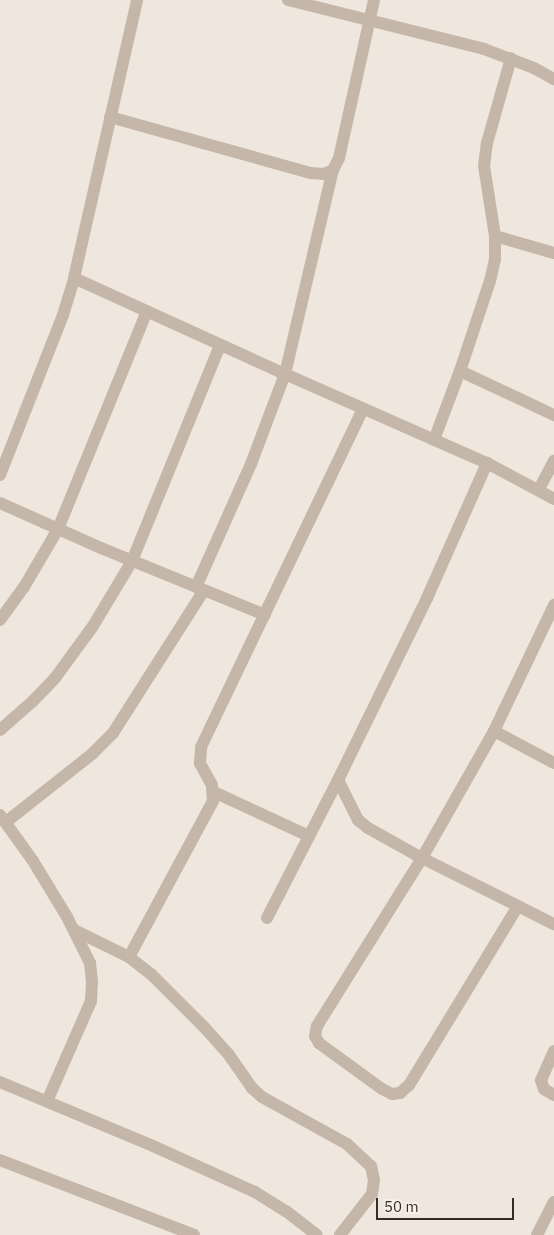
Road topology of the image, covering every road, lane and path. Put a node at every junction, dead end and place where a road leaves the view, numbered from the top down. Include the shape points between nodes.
1 (137, 0) edge
2 (288, 0) edge
3 (374, 0) edge
4 (370, 22) junction
5 (511, 58) junction
6 (554, 79) edge
7 (110, 117) junction
8 (334, 170) junction
9 (495, 236) junction
10 (554, 253) edge
11 (74, 278) junction
12 (146, 311) junction
13 (220, 345) junction
14 (460, 371) junction
15 (285, 374) junction
16 (363, 409) junction
17 (554, 415) edge
18 (434, 440) junction
19 (554, 461) edge
20 (487, 463) junction
21 (0, 475) edge
22 (539, 490) junction
23 (554, 499) edge
24 (0, 503) edge
25 (58, 529) junction
26 (132, 561) junction
27 (200, 589) junction
28 (554, 604) edge
29 (265, 615) junction
30 (0, 620) edge
31 (548, 630) edge
32 (0, 730) edge
33 (494, 731) junction
34 (554, 763) edge
35 (338, 780) junction
36 (214, 792) junction
37 (3, 819) edge
38 (309, 836) junction
39 (422, 858) junction
40 (518, 906) junction
41 (267, 918) dead end
42 (554, 924) edge
43 (74, 930) junction
44 (129, 957) junction
45 (554, 1051) edge
46 (0, 1082) edge
47 (554, 1095) edge
48 (47, 1101) junction
49 (0, 1160) edge
50 (554, 1202) edge
51 (194, 1235) edge
52 (317, 1235) edge
53 (340, 1235) edge
54 (537, 1235) edge

1 - 7 street
2 - 4 street
3 - 4 street
4 - 5 street
4 - 8 street
5 - 6 street
5 - 9 street via 487,143 484,166
7 - 8 street via 311,173 324,174
7 - 11 street
8 - 15 street
9 - 10 street
9 - 14 street via 490,281
11 - 12 street
11 - 21 street via 60,323
12 - 13 street
12 - 25 street
13 - 15 street
13 - 26 street
14 - 17 street
14 - 18 street
15 - 16 street
15 - 27 street
16 - 18 street
16 - 29 street
18 - 20 street
19 - 22 street
20 - 22 street
20 - 35 street via 427,598
22 - 23 street
24 - 25 street
25 - 26 street
25 - 30 street via 24,587
26 - 27 street
26 - 32 street via 93,626 54,678 34,701
27 - 29 street
27 - 37 street via 113,733 92,754
28 - 31 street
29 - 36 street via 201,747 200,763
31 - 33 street
33 - 34 street
33 - 39 street
35 - 38 street
35 - 39 street via 358,820
36 - 38 street
36 - 44 street via 213,801
37 - 43 street
38 - 41 street
39 - 40 street
39 - 40 street via 317,1026 314,1036 319,1043 392,1094 400,1093 409,1085
40 - 42 street
43 - 44 street
43 - 48 street via 90,964 90,1001
44 - 53 street via 204,1027 262,1097 347,1144 371,1166 372,1194
45 - 47 street via 542,1080 544,1089
46 - 48 street
48 - 52 street via 255,1192
49 - 51 street
50 - 54 street

